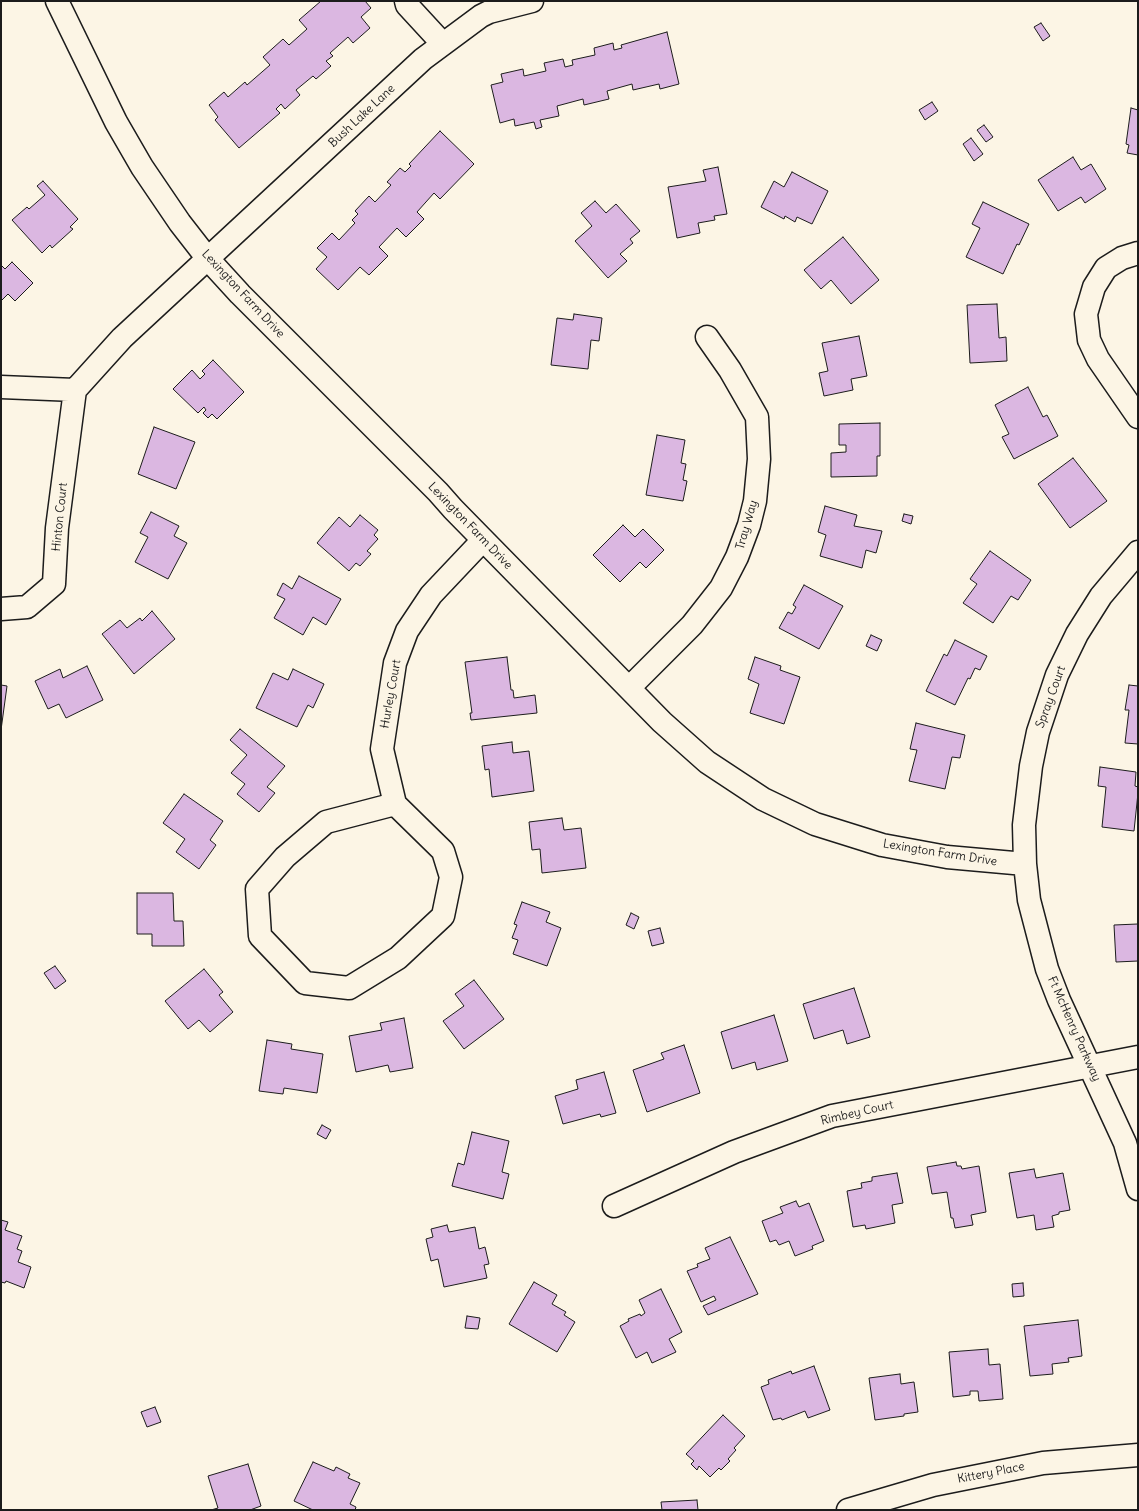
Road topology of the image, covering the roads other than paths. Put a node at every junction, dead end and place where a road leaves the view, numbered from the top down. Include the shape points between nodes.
1 (57, 1) edge
2 (406, 1) edge
3 (532, 1) edge
4 (442, 43) junction
5 (1138, 253) edge
6 (208, 259) junction
7 (707, 337) dead end
8 (1, 387) edge
9 (75, 390) junction
10 (1138, 417) edge
11 (483, 540) junction
12 (1138, 552) edge
13 (1, 609) edge
14 (629, 688) junction
15 (395, 804) junction
16 (1025, 864) junction
17 (1138, 1057) edge
18 (1090, 1067) junction
19 (1138, 1189) edge
20 (614, 1206) dead end
21 (1138, 1456) edge
22 (848, 1510) edge

1 - 6 street, Lexington Farm Drive via 116,122 142,167
2 - 4 street
3 - 4 street, Bush Lake Lane via 489,12
4 - 6 street, Bush Lake Lane
5 - 10 street via 1122,258 1106,268 1094,287 1086,314 1089,340 1098,360
6 - 9 street via 122,338
6 - 11 street, Lexington Farm Drive
7 - 14 street, Tray Way via 730,370 756,417 759,459 755,501 737,557 721,588 692,625
8 - 9 street
9 - 13 street, Hinton Court via 57,528 54,584 27,607
11 - 14 street, Lexington Farm Drive
11 - 15 street, Hurley Court via 431,595 407,631 395,663 382,749
12 - 16 street, Spray Court via 1101,596 1077,634 1058,674 1038,732 1031,766 1024,825
14 - 16 street, Lexington Farm Drive via 707,762 763,799 815,824 882,845 948,856
15 - 15 street via 326,822 285,857 257,889 260,936 305,983 349,988 398,958 443,916 451,877 443,851
16 - 18 street, Ft McHenry Parkway via 1029,900 1047,969
17 - 18 street, Rimbey Court
18 - 19 street, Ft McHenry Parkway via 1125,1143
18 - 20 street, Rimbey Court via 832,1116 734,1152
21 - 22 street, Kittery Place via 1043,1463 933,1485

